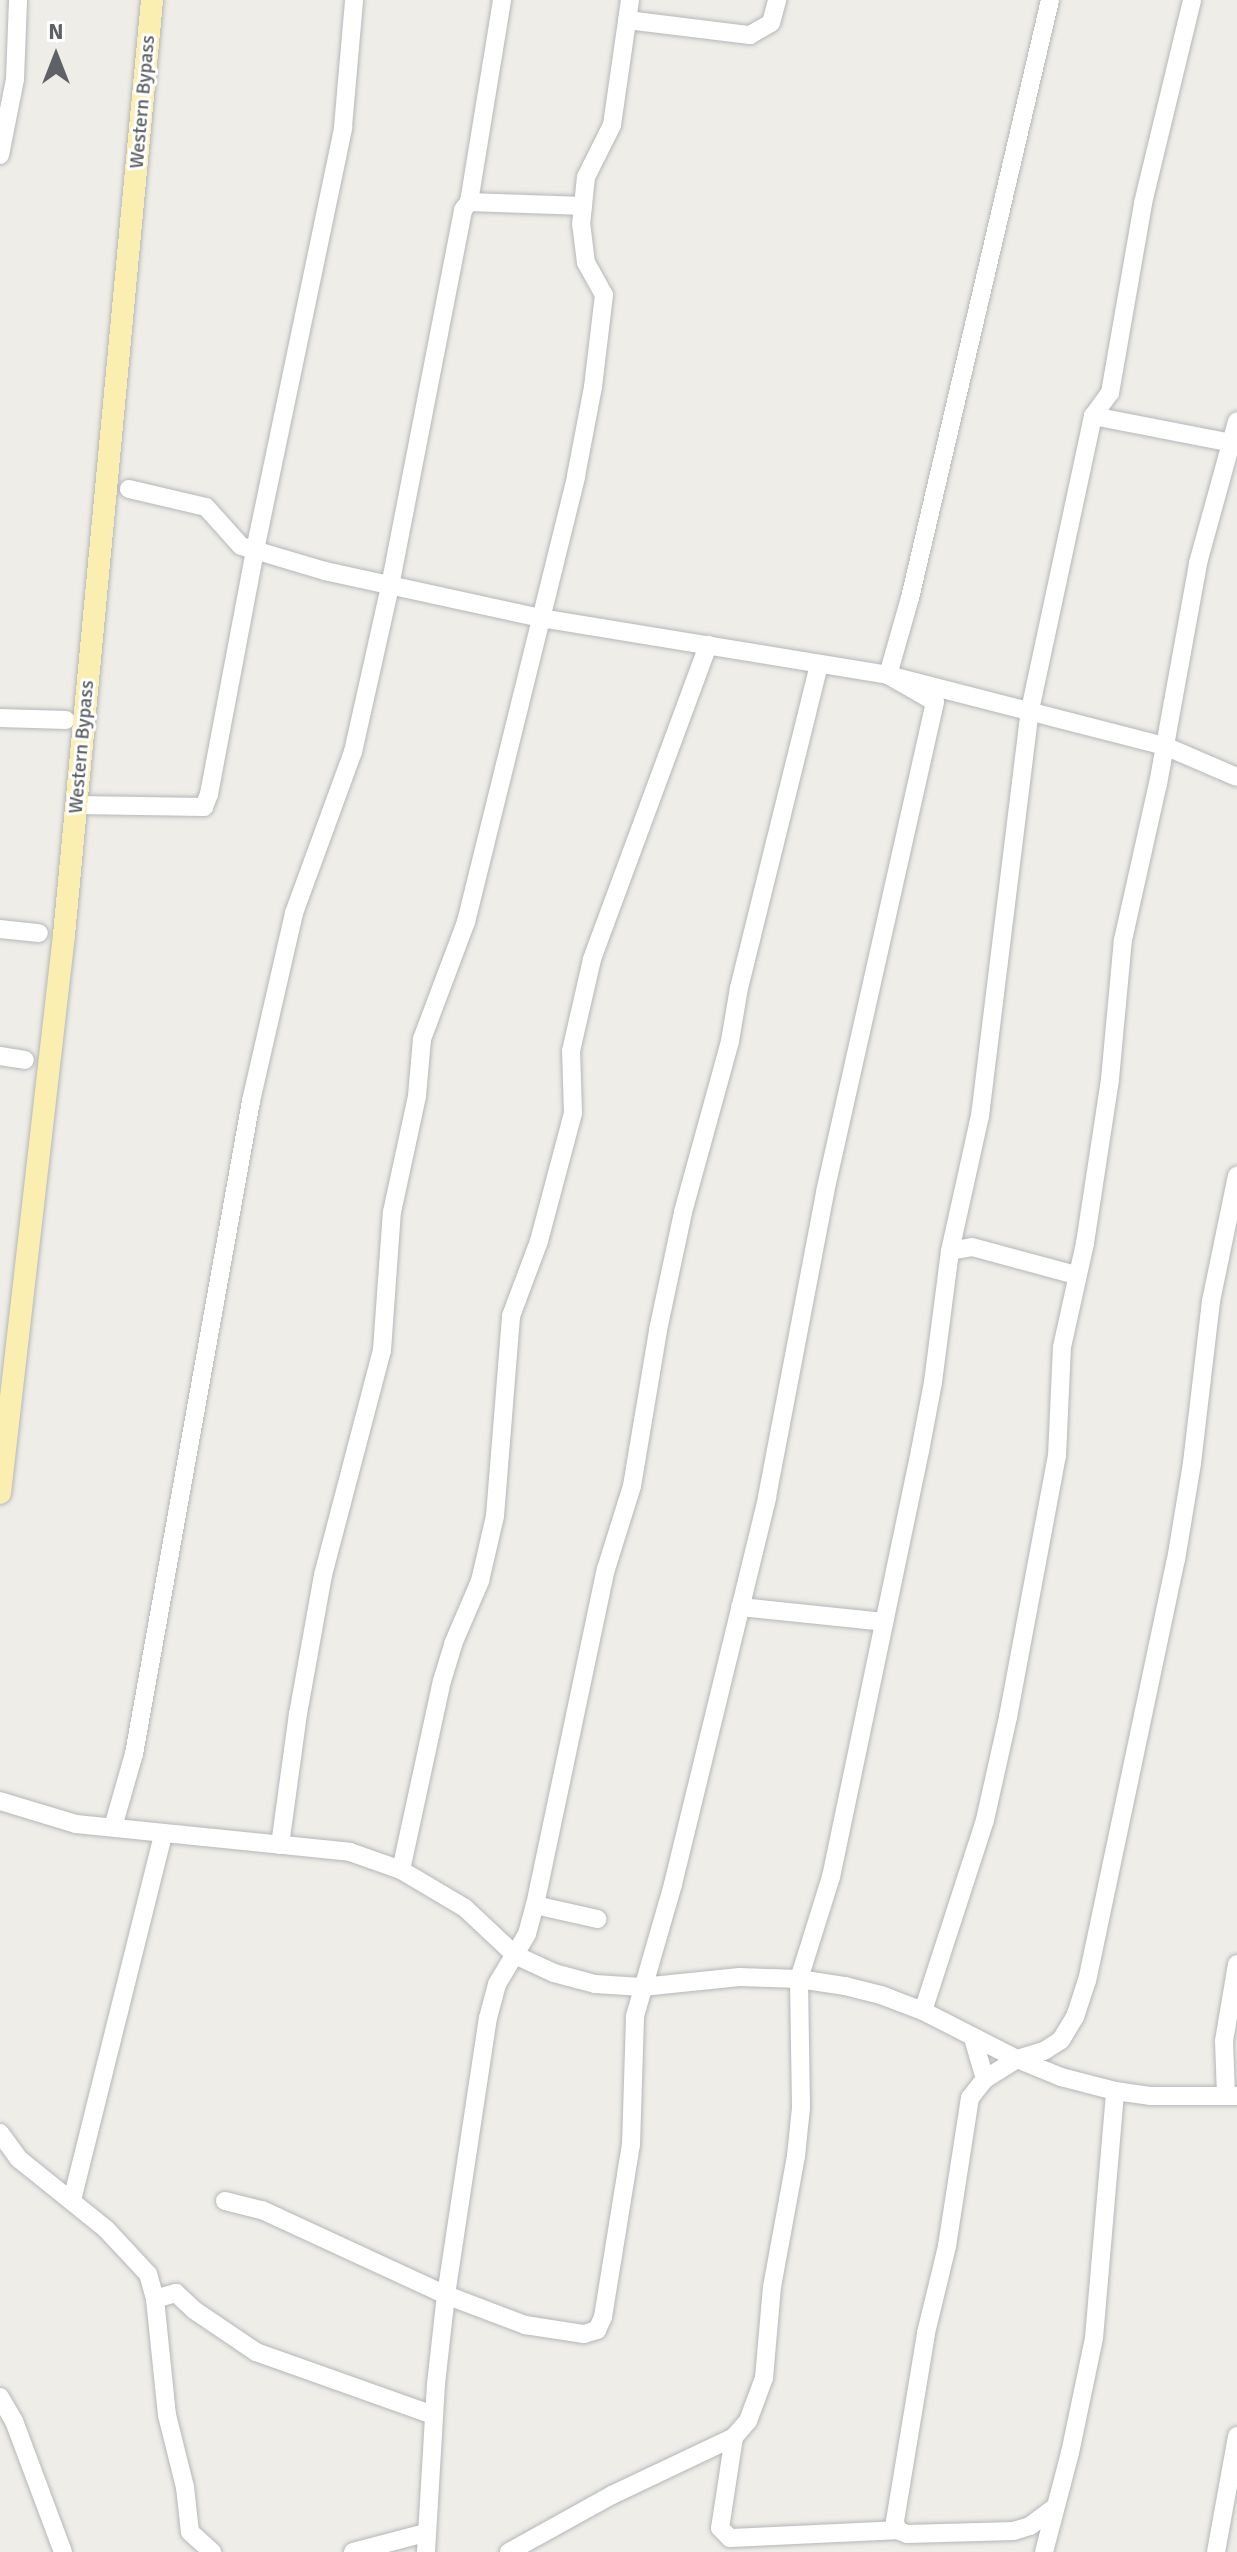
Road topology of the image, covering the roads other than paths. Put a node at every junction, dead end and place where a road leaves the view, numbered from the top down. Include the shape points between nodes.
1 (18, 0) edge
2 (152, 0) edge
3 (354, 0) edge
4 (502, 0) edge
5 (630, 0) edge
6 (777, 0) edge
7 (1050, 0) edge
8 (1192, 0) edge
9 (627, 20) junction
10 (8, 77) edge
11 (0, 155) edge
12 (469, 202) junction
13 (583, 206) junction
14 (1093, 416) junction
15 (1237, 421) edge
16 (1234, 443) edge
17 (129, 489) dead end
18 (255, 550) junction
19 (390, 586) junction
20 (541, 618) junction
21 (708, 645) junction
22 (819, 665) junction
23 (888, 675) junction
24 (1030, 710) junction
25 (0, 718) edge
26 (66, 720) dead end
27 (1165, 746) junction
28 (1237, 777) edge
29 (76, 805) junction
30 (0, 929) edge
31 (39, 933) dead end
32 (0, 1056) edge
33 (25, 1060) dead end
34 (1237, 1176) edge
35 (950, 1251) junction
36 (1076, 1275) junction
37 (0, 1493) edge
38 (740, 1607) junction
39 (884, 1622) junction
40 (0, 1801) edge
41 (113, 1827) junction
42 (163, 1834) junction
43 (280, 1845) junction
44 (401, 1870) junction
45 (535, 1905) junction
46 (597, 1919) dead end
47 (515, 1955) junction
48 (1237, 1964) edge
49 (799, 1979) junction
50 (642, 1987) junction
51 (923, 2011) junction
52 (973, 2038) junction
53 (1017, 2059) junction
54 (985, 2079) junction
55 (1115, 2091) junction
56 (1232, 2095) edge
57 (0, 2133) edge
58 (72, 2200) junction
59 (225, 2201) dead end
60 (446, 2295) junction
61 (155, 2299) junction
62 (0, 2397) edge
63 (433, 2415) junction
64 (1237, 2436) edge
65 (734, 2437) junction
66 (1054, 2508) junction
67 (897, 2530) junction
68 (425, 2533) junction
69 (63, 2552) edge
70 (212, 2552) edge
71 (353, 2552) edge
72 (426, 2552) edge
73 (509, 2552) edge
74 (1044, 2552) edge
75 (1216, 2552) edge

1 - 10 street
2 - 29 main road, Western Bypass
3 - 18 street via 343,127
4 - 12 street
5 - 9 street
6 - 9 street via 771,23 750,35
7 - 23 street
8 - 14 street via 1143,203 1110,393
9 - 13 street via 612,125 586,177
10 - 11 street
12 - 13 street
12 - 19 street via 463,210
13 - 20 street via 586,263 604,295 576,476
14 - 16 street
14 - 24 street
15 - 16 street
16 - 27 street via 1198,563
17 - 18 street via 206,507 235,541
18 - 19 street
18 - 29 street via 204,807
19 - 20 street
19 - 41 street via 353,752 294,913 261,1058 134,1754
20 - 21 street
20 - 43 street via 466,922 422,1039 417,1096 392,1212 382,1350 323,1575
21 - 22 street
21 - 44 street via 592,959 571,1051 573,1113 539,1241 511,1316 495,1516 480,1581 442,1681
22 - 23 street
22 - 45 street via 730,1041 683,1212 632,1486 606,1569
23 - 24 street
23 - 38 street via 935,702 825,1192 776,1456
24 - 27 street
24 - 35 street via 980,1116
25 - 26 street
27 - 28 street
27 - 36 street via 1123,940 1110,1079
29 - 37 main road, Western Bypass
30 - 31 street
32 - 33 street
34 - 53 street via 1211,1301 1176,1560 1087,1981 1061,2040
35 - 36 street via 972,1247
35 - 39 street via 933,1382
36 - 51 street via 1062,1347 1057,1456 1008,1717 985,1820
38 - 39 street
38 - 50 street via 673,1884
39 - 49 street via 831,1877
40 - 41 street via 76,1824
41 - 42 street
42 - 43 street
42 - 58 street
43 - 44 street via 350,1852
44 - 47 street via 465,1908
45 - 46 street
45 - 47 street
47 - 50 street via 595,1984
47 - 60 street via 497,1984 488,2018
48 - 56 street via 1224,2041
49 - 50 street via 739,1977
49 - 51 street via 881,1995
49 - 65 street via 801,2108 796,2156 772,2287 764,2378 748,2421
50 - 60 street via 635,2016 631,2145 620,2229 597,2330 584,2334 525,2325
51 - 52 street
52 - 53 street
52 - 54 street
53 - 54 street
53 - 55 street
54 - 67 street via 970,2098 947,2246 926,2333
55 - 56 street via 1183,2098
55 - 66 street via 1094,2338
57 - 58 street via 19,2159
58 - 61 street via 148,2274
59 - 60 street via 262,2210
60 - 63 street
61 - 63 street via 176,2293 256,2352
61 - 70 street via 165,2402 190,2532
62 - 69 street
63 - 68 street
64 - 75 street
65 - 67 street via 720,2528 730,2538
65 - 73 street
66 - 67 street via 1014,2531
66 - 74 street
68 - 71 street
68 - 72 street

